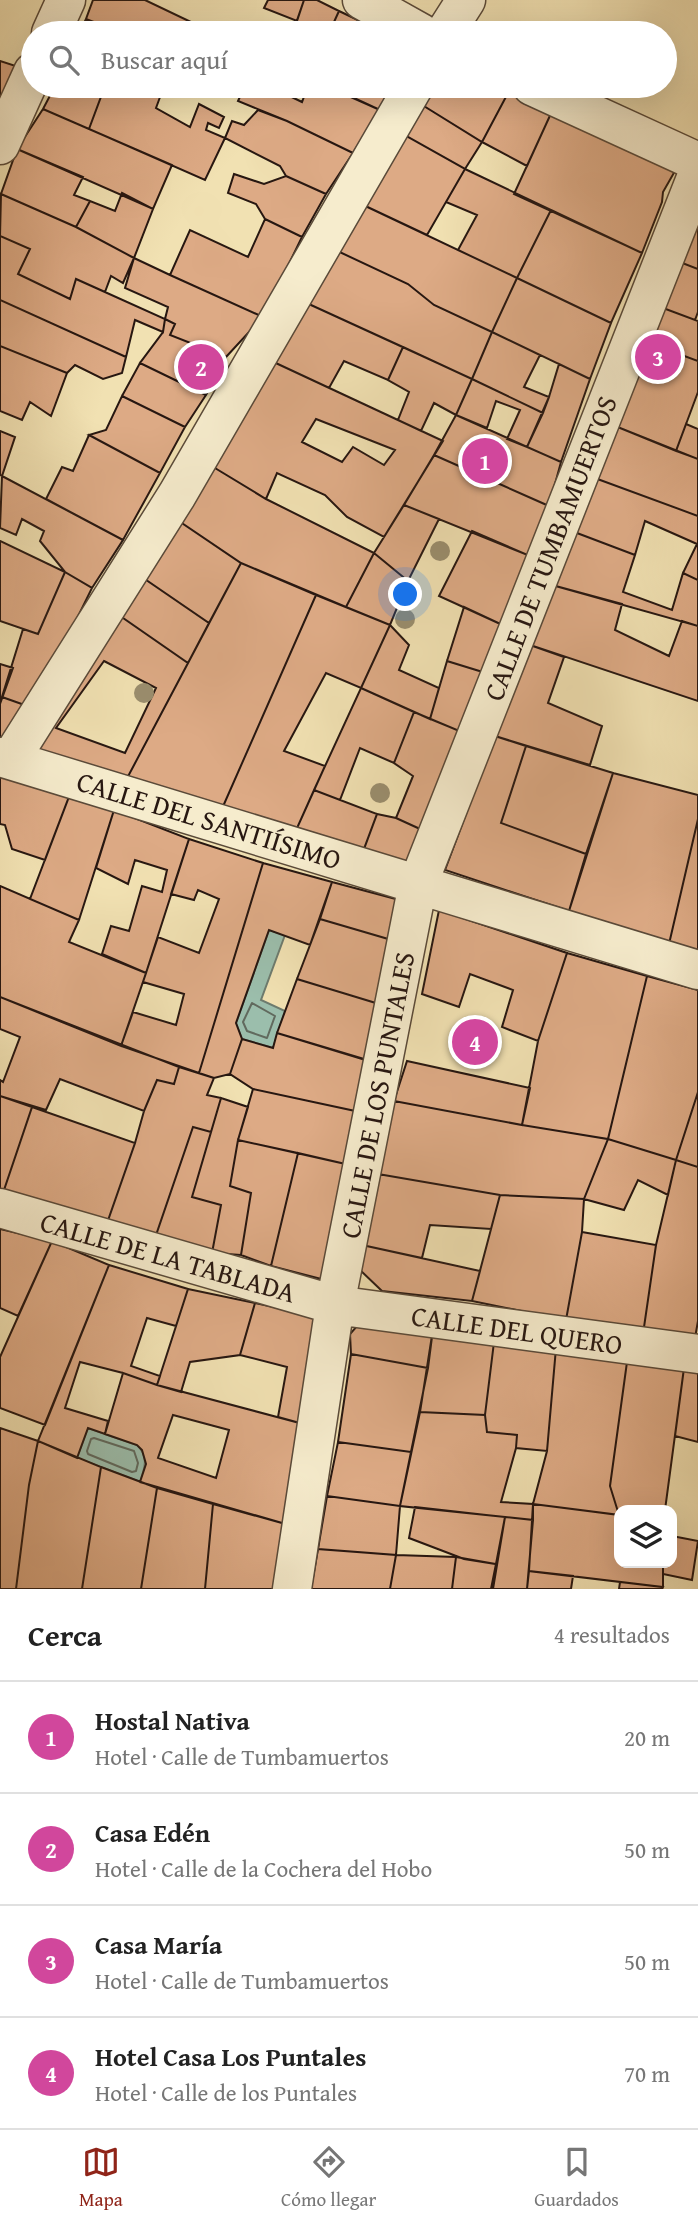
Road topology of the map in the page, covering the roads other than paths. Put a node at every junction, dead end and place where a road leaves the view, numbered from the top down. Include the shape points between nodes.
1 (66, 0) edge
2 (362, 0) edge
3 (466, 0) edge
4 (56, 21) edge
5 (400, 21) edge
6 (453, 21) edge
7 (21, 98) edge
8 (407, 98) edge
9 (558, 98) edge
10 (0, 145) edge
11 (698, 162) edge
12 (698, 173) edge
13 (5, 758) edge
14 (418, 884) junction
15 (698, 970) edge
16 (0, 1208) edge
17 (335, 1305) junction
18 (698, 1354) edge
19 (292, 1589) edge

1 - 4 street
2 - 5 street
3 - 6 street
7 - 10 street
8 - 13 street via 177,495
9 - 11 street
12 - 14 street, CALLE DE TUMBAMUERTOS
13 - 14 street, CALLE DEL SANTIÍSIMO
14 - 15 street, CALLE DEL SANTIÍSIMO
14 - 17 street, CALLE DE LOS PUNTALES
16 - 17 street, CALLE DE LA TABLADA
17 - 18 street, CALLE DEL QUERO
17 - 19 street, CALLE DE LOS PUNTALES

